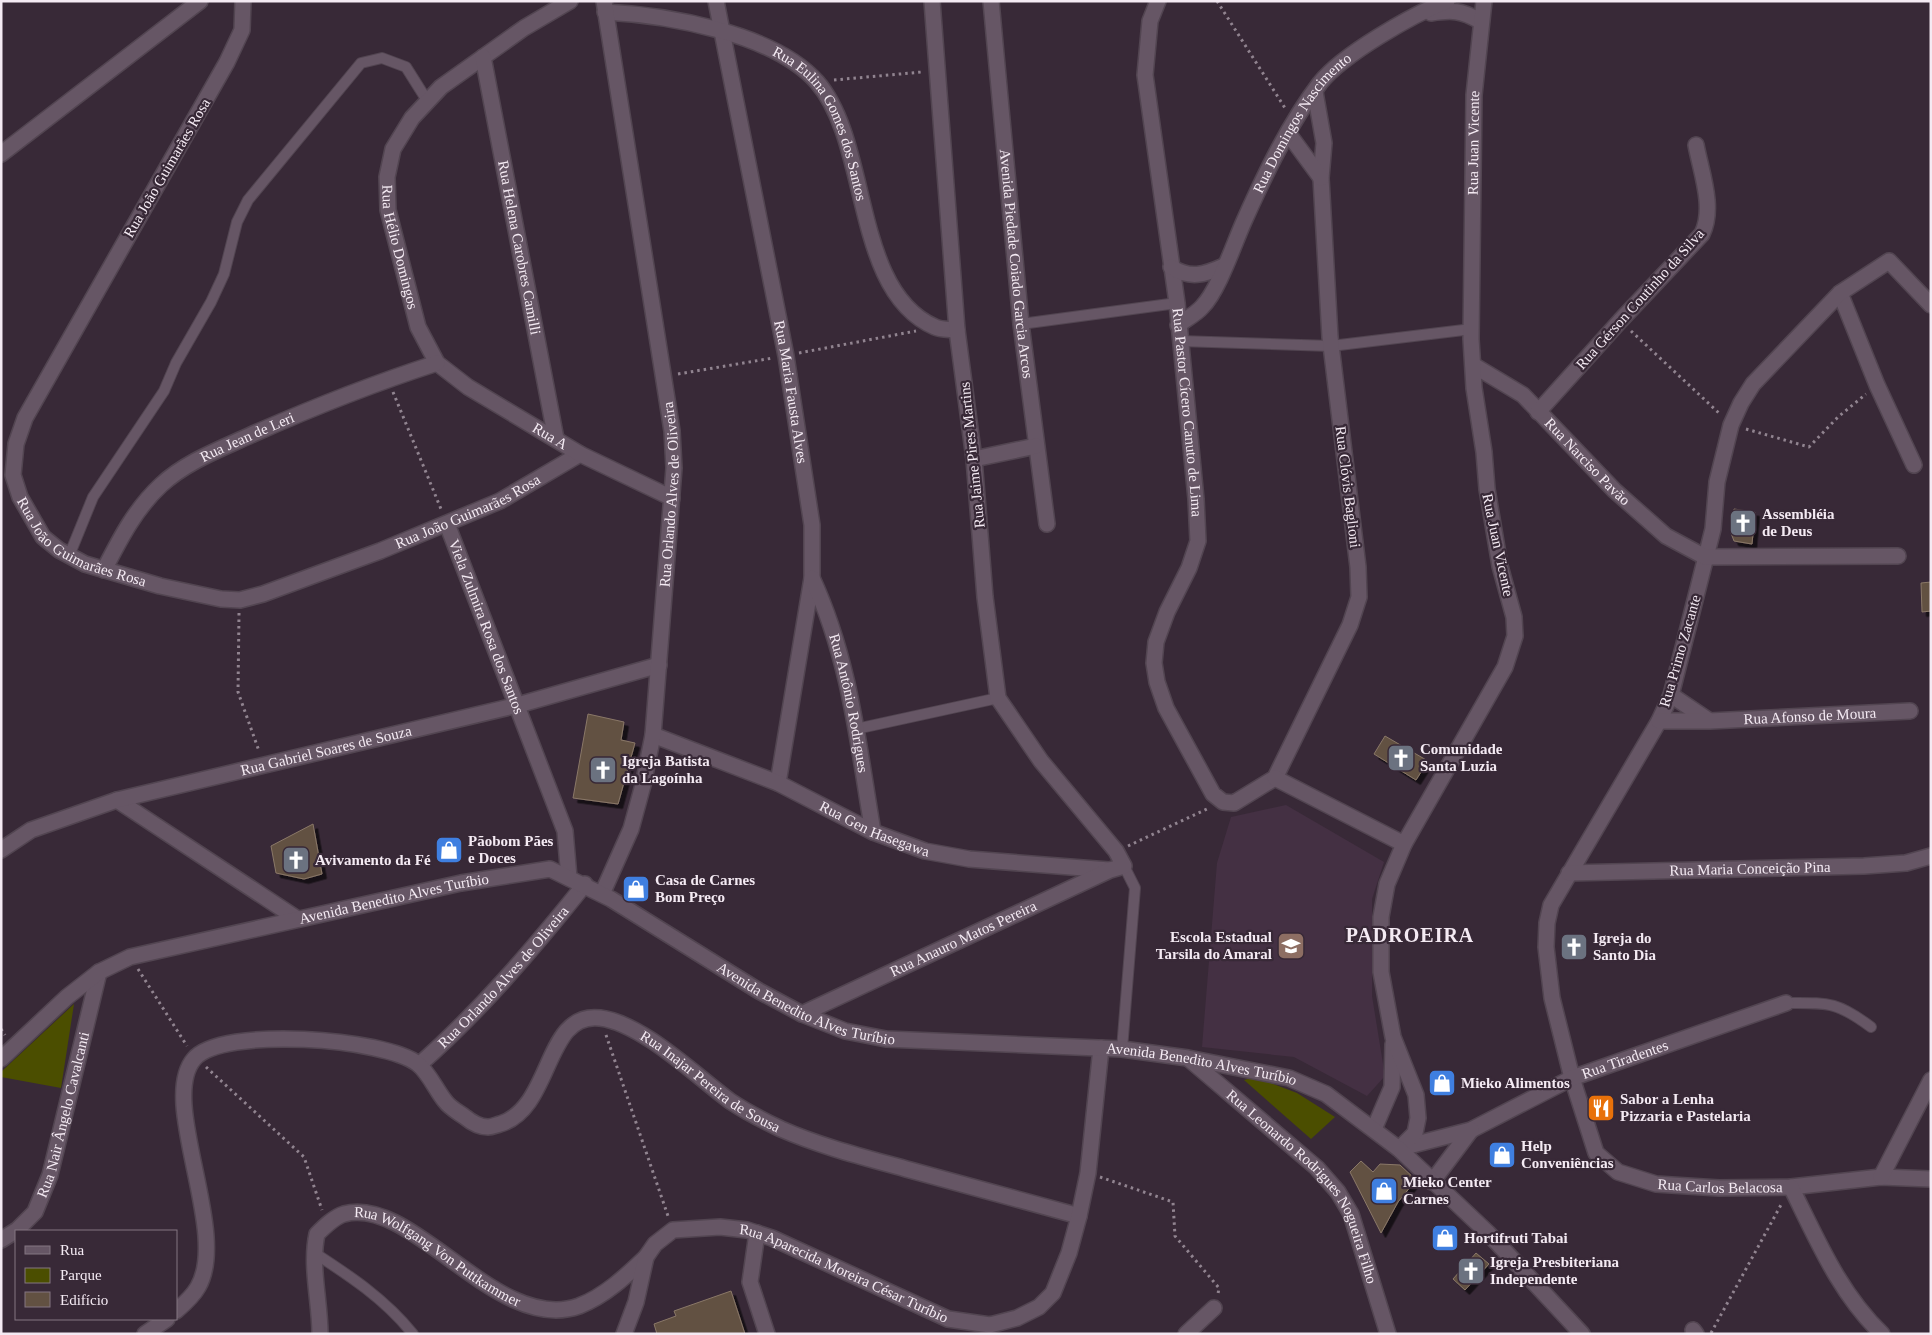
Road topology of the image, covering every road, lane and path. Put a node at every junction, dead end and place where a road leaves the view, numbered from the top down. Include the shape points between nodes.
1 (200, 1) edge
2 (243, 1) edge
3 (570, 1) edge
4 (716, 1) edge
5 (932, 1) edge
6 (991, 1) edge
7 (1158, 1) edge
8 (1217, 1) edge
9 (1447, 1) edge
10 (1484, 1) edge
11 (605, 7) edge
12 (1419, 14) junction
13 (1480, 20) junction
14 (724, 32) junction
15 (483, 57) junction
16 (938, 70) junction
17 (817, 82) junction
18 (1314, 92) junction
19 (428, 102) junction
20 (1291, 128) junction
21 (1696, 145) dead end
22 (1, 154) edge
23 (1320, 178) junction
24 (1224, 266) junction
25 (1171, 267) junction
26 (1840, 293) junction
27 (1177, 303) junction
28 (1931, 305) edge
29 (1620, 321) junction
30 (1022, 324) junction
31 (1178, 325) junction
32 (1472, 329) junction
33 (957, 330) junction
34 (1180, 341) junction
35 (1331, 346) junction
36 (438, 363) junction
37 (1473, 365) junction
38 (387, 379) junction
39 (1878, 385) junction
40 (1538, 412) junction
41 (1731, 424) junction
42 (556, 439) junction
43 (1036, 446) junction
44 (580, 454) junction
45 (974, 459) junction
46 (1914, 465) dead end
47 (672, 498) junction
48 (447, 524) junction
49 (1047, 524) dead end
50 (69, 556) junction
51 (1898, 556) dead end
52 (1705, 557) junction
53 (104, 570) junction
54 (812, 578) junction
55 (240, 600) junction
56 (659, 665) junction
57 (1671, 695) junction
58 (998, 698) junction
59 (518, 705) junction
60 (1910, 711) dead end
61 (1658, 721) junction
62 (1710, 721) junction
63 (856, 729) junction
64 (653, 735) junction
65 (265, 765) junction
66 (1275, 778) junction
67 (778, 783) junction
68 (117, 800) junction
69 (1223, 802) junction
70 (872, 832) junction
71 (1404, 844) junction
72 (1, 850) edge
73 (1116, 851) junction
74 (1931, 856) edge
75 (1117, 868) junction
76 (1569, 873) junction
77 (568, 878) junction
78 (585, 884) junction
79 (602, 894) junction
80 (296, 918) junction
81 (130, 957) junction
82 (99, 972) junction
83 (1786, 1004) joint
84 (802, 1014) junction
85 (600, 1018) junction
86 (1871, 1027) dead end
87 (1393, 1037) junction
88 (1101, 1048) junction
89 (1122, 1048) junction
90 (195, 1058) junction
91 (1188, 1058) junction
92 (1, 1059) edge
93 (419, 1065) junction
94 (1572, 1078) junction
95 (1931, 1080) edge
96 (1374, 1129) junction
97 (1471, 1130) junction
98 (1399, 1149) junction
99 (1088, 1173) junction
100 (1881, 1177) junction
101 (1931, 1178) edge
102 (1432, 1182) junction
103 (1791, 1187) junction
104 (1079, 1216) junction
105 (327, 1225) junction
106 (18, 1230) edge
107 (673, 1230) junction
108 (15, 1232) edge
109 (757, 1233) junction
110 (1, 1240) edge
111 (313, 1252) junction
112 (646, 1257) junction
113 (1214, 1308) joint
114 (178, 1309) edge
115 (166, 1320) edge
116 (145, 1334) edge
117 (320, 1334) edge
118 (413, 1334) edge
119 (624, 1334) edge
120 (768, 1334) edge
121 (1186, 1334) edge
122 (1388, 1334) edge
123 (1582, 1334) edge
124 (1711, 1334) edge
125 (1882, 1334) edge

1 - 22 street
2 - 50 street, Rua João Guimarães Rosa via 242,30 227,62 24,418 16,444 13,475 20,497 43,537
3 - 15 street, Rua Hélio Domingos
4 - 14 street, Rua Maria Fausta Alves
5 - 16 street, Rua Jaime Pires Martins
6 - 30 street, Avenida Piedade Coiado Garcia Arcos
7 - 25 street, Rua Pastor Cícero Canuto de Lima via 1150,21 1145,75
8 - 20 path
9 - 12 street
10 - 13 street, Rua Juan Vicente
11 - 14 street, Rua Eulina Gomes dos Santos
11 - 47 street, Rua Orlando Alves de Oliveira via 672,431
12 - 13 street via 1447,10 1465,12
12 - 18 street, Rua Domingos Nascimento via 1350,58
13 - 32 street, Rua Juan Vicente via 1474,95
14 - 17 street, Rua Eulina Gomes dos Santos via 774,51 798,65
14 - 54 street, Rua Maria Fausta Alves via 786,356 812,526
15 - 19 street, Rua Hélio Domingos via 441,87
15 - 42 street, Rua Helena Carobres Camilli
16 - 17 path
16 - 33 street, Rua Jaime Pires Martins
17 - 33 street, Rua Eulina Gomes dos Santos via 836,113 848,142 871,235 897,296 913,313 936,328
18 - 20 street, Rua Domingos Nascimento
18 - 23 street, Rua Clóvis Baglioni via 1324,143
19 - 36 street, Rua Hélio Domingos via 412,118 393,149 387,177 388,210 416,319 429,352
19 - 50 lane via 406,67 382,58 361,63 248,200 238,222 224,274 211,302 164,391 93,497
20 - 23 street
20 - 24 street, Rua Domingos Nascimento
21 - 29 street, Rua Gérson Coutinho da Silva via 1708,206 1707,223 1702,234
23 - 35 street, Rua Clóvis Baglioni
24 - 25 street via 1207,274 1190,276
24 - 31 street, Rua Domingos Nascimento via 1216,290 1202,308
25 - 27 street, Rua Pastor Cícero Canuto de Lima
26 - 28 street, Rua Primo Zacante via 1889,261
26 - 39 street
26 - 41 street, Rua Primo Zacante via 1753,384
27 - 30 lane
27 - 31 street, Rua Pastor Cícero Canuto de Lima
29 - 40 street, Rua Gérson Coutinho da Silva
29 - 41 path
30 - 43 street, Avenida Piedade Coiado Garcia Arcos
31 - 34 street, Rua Pastor Cícero Canuto de Lima
32 - 35 lane
32 - 37 street, Rua Juan Vicente
33 - 45 street, Rua Jaime Pires Martins
34 - 35 lane
34 - 69 street, Rua Pastor Cícero Canuto de Lima via 1198,540 1156,642 1154,663 1166,708 1213,794
35 - 66 street, Rua Clóvis Baglioni via 1359,597 1339,649
36 - 38 street, Rua Jean de Leri
36 - 42 street, Rua A via 468,387
37 - 40 street, Rua Narciso Pavão via 1523,395
37 - 71 street, Rua Juan Vicente via 1487,489 1500,566 1514,617 1515,636 1505,667
38 - 48 path, Viela Zulmira Rosa dos Santos
38 - 53 street, Rua Jean de Leri via 188,464 139,507
39 - 41 path via 1838,417 1810,447
39 - 46 street
40 - 52 street, Rua Narciso Pavão via 1614,490 1666,536
41 - 52 street, Rua Primo Zacante via 1717,482 1714,529
42 - 44 street, Rua A
43 - 45 street
43 - 49 street, Avenida Piedade Coiado Garcia Arcos
44 - 47 street, Rua A
44 - 48 street, Rua João Guimarães Rosa via 500,501
45 - 58 street, Rua Jaime Pires Martins via 985,597
47 - 56 street, Rua Orlando Alves de Oliveira
48 - 55 street, Rua João Guimarães Rosa
48 - 59 street, Viela Zulmira Rosa dos Santos
50 - 53 street, Rua João Guimarães Rosa
51 - 52 street
52 - 57 street, Rua Primo Zacante
53 - 55 street, Rua João Guimarães Rosa via 160,586
54 - 63 street, Rua Antônio Rodrigues via 838,641
54 - 67 street, Rua Maria Fausta Alves
55 - 65 path via 238,692
56 - 59 street, Rua Gabriel Soares de Souza
56 - 64 street, Rua Orlando Alves de Oliveira
57 - 61 street, Rua Primo Zacante
57 - 62 street
58 - 63 lane
58 - 73 street, Rua Jaime Pires Martins via 1041,761
59 - 65 street, Rua Gabriel Soares de Souza
59 - 77 street, Viela Zulmira Rosa dos Santos via 565,830
60 - 62 street, Rua Afonso de Moura
61 - 62 street, Rua Afonso de Moura
61 - 76 street, Rua Primo Zacante
63 - 70 street, Rua Antônio Rodrigues
64 - 67 street, Rua Gen Hasegawa
64 - 79 street, Rua Orlando Alves de Oliveira via 631,829
65 - 68 street, Rua Gabriel Soares de Souza
66 - 69 street, Rua Clóvis Baglioni via 1234,803
66 - 71 street
67 - 70 street, Rua Gen Hasegawa
68 - 72 street, Rua Gabriel Soares de Souza via 31,830
68 - 80 street
69 - 73 path
70 - 75 street, Rua Gen Hasegawa via 925,851 969,859
71 - 87 street, Rua Juan Vicente via 1387,884 1380,917 1381,972
73 - 75 street, Rua Jaime Pires Martins
74 - 76 street, Rua Maria Conceição Pina via 1906,863 1864,866
75 - 84 street, Rua Anauro Matos Pereira
75 - 89 lane via 1135,888
76 - 94 street, Rua Primo Zacante via 1551,905 1546,947 1552,998
77 - 78 street, Avenida Benedito Alves Turíbio
77 - 80 street, Avenida Benedito Alves Turíbio via 550,870 481,880
78 - 79 street, Avenida Benedito Alves Turíbio
78 - 93 street, Rua Orlando Alves de Oliveira via 486,1001
79 - 84 street, Avenida Benedito Alves Turíbio
80 - 81 street, Avenida Benedito Alves Turíbio
81 - 82 street, Avenida Benedito Alves Turíbio
81 - 90 path
82 - 92 street, Avenida Benedito Alves Turíbio via 67,997
82 - 106 street, Rua Nair Ângelo Cavalcanti via 50,1175 35,1212
83 - 86 lane via 1824,1003 1848,1010
83 - 94 street, Rua Tiradentes
84 - 88 street, Avenida Benedito Alves Turíbio via 845,1031 886,1039
85 - 93 street via 584,1019 566,1032 554,1048 541,1084 528,1105 508,1121 488,1127 472,1122 447,1104
85 - 104 street, Rua Inajar Pereira de Sousa via 632,1028 733,1103 780,1128 848,1153
85 - 107 path
87 - 96 street, Rua Juan Vicente via 1392,1087
87 - 98 street, Rua Juan Vicente via 1416,1095 1418,1118 1415,1133
88 - 89 street, Avenida Benedito Alves Turíbio
88 - 99 street, Rua Aparecida Moreira César Turíbio
89 - 91 street, Avenida Benedito Alves Turíbio
90 - 93 street via 224,1044 269,1039 306,1040 394,1052
90 - 105 path via 304,1157
90 - 114 street via 186,1076 183,1102 206,1232 206,1261 198,1287
91 - 96 street, Avenida Benedito Alves Turíbio via 1289,1078 1326,1094
91 - 122 street, Rua Leonardo Rodrigues Nogueira Filho via 1317,1168 1338,1192 1351,1214
94 - 97 street, Rua Tiradentes
94 - 103 street, Rua Carlos Belacosa via 1596,1153 1618,1172 1656,1184 1719,1188
95 - 100 street
96 - 98 street, Avenida Benedito Alves Turíbio
97 - 98 street, Rua Tiradentes
97 - 102 street, Rua Tiradentes
98 - 102 street, Avenida Benedito Alves Turíbio
99 - 104 street, Rua Aparecida Moreira César Turíbio
99 - 113 path via 1173,1202 1175,1236 1220,1288
100 - 101 street, Rua Carlos Belacosa
100 - 103 street, Rua Carlos Belacosa
102 - 123 street, Avenida Benedito Alves Turíbio via 1488,1233
103 - 124 path
103 - 125 street via 1822,1252 1846,1292
104 - 109 street, Rua Aparecida Moreira César Turíbio via 1053,1293 1039,1307 990,1325 948,1319
105 - 111 street, Rua Wolfgang Von Puttkammer via 317,1234
105 - 112 street, Rua Wolfgang Von Puttkammer via 342,1214 357,1212 378,1216 410,1233 503,1296 540,1310 578,1307 623,1280
107 - 109 street, Rua Aparecida Moreira César Turíbio via 720,1227
107 - 112 street via 655,1244
108 - 110 street, Rua Nair Ângelo Cavalcanti
109 - 120 street via 750,1282
111 - 117 street, Rua Wolfgang Von Puttkammer
111 - 118 lane via 368,1288
112 - 119 street via 636,1302
113 - 121 street
115 - 116 street

